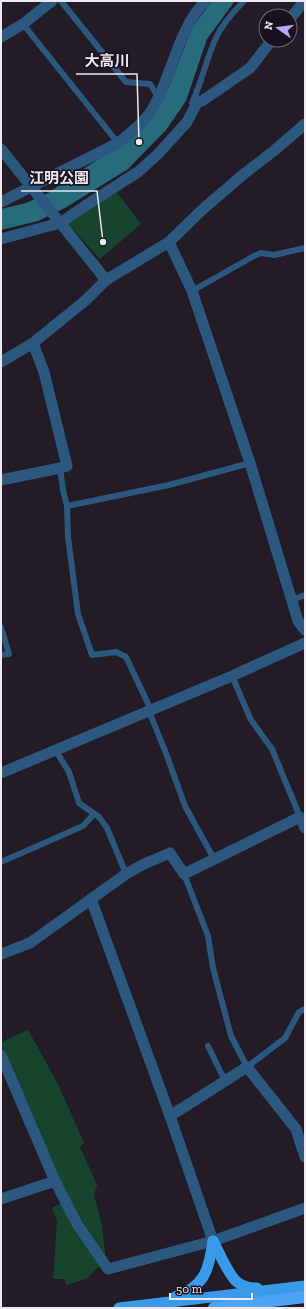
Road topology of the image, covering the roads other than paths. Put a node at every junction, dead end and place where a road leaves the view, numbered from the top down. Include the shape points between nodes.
1 (61, 1) edge
2 (205, 1) edge
3 (244, 1) edge
4 (48, 2) edge
5 (23, 24) junction
6 (1, 37) edge
7 (266, 48) edge
8 (159, 98) junction
9 (305, 124) edge
10 (181, 127) junction
11 (118, 143) junction
12 (1, 149) edge
13 (35, 191) junction
14 (1, 202) edge
15 (58, 220) junction
16 (1, 239) edge
17 (169, 242) junction
18 (305, 248) edge
19 (106, 280) junction
20 (192, 291) junction
21 (33, 343) junction
22 (1, 362) edge
23 (250, 463) junction
24 (60, 468) junction
25 (1, 480) edge
26 (67, 506) junction
27 (305, 595) edge
28 (292, 600) junction
29 (1, 627) edge
30 (305, 630) edge
31 (305, 643) edge
32 (1, 655) edge
33 (232, 676) junction
34 (150, 710) junction
35 (56, 751) junction
36 (1, 774) edge
37 (94, 814) junction
38 (300, 817) junction
39 (305, 828) edge
40 (214, 859) junction
41 (1, 862) edge
42 (126, 874) junction
43 (184, 874) junction
44 (91, 899) junction
45 (1, 954) edge
46 (305, 1009) edge
47 (208, 1046) dead end
48 (1, 1055) edge
49 (247, 1067) junction
50 (225, 1081) junction
51 (170, 1116) junction
52 (305, 1157) edge
53 (55, 1181) junction
54 (1, 1199) edge
55 (305, 1208) edge
56 (213, 1241) junction
57 (305, 1286) edge
58 (280, 1289) junction
59 (305, 1297) edge
60 (161, 1302) junction
61 (119, 1308) edge
62 (214, 1308) edge

1 - 8 lane via 126,82 150,84
2 - 8 street via 188,26
3 - 10 lane via 216,38 198,90
4 - 5 street
5 - 6 street
5 - 11 lane
7 - 10 street via 250,68 202,101 198,101
8 - 11 street via 135,129
9 - 17 street via 203,209
10 - 15 street via 158,154 138,172
11 - 13 street
12 - 13 street
13 - 14 street
13 - 15 street
15 - 16 street
15 - 19 street
17 - 19 street
17 - 20 street
18 - 20 lane via 274,254 261,253
19 - 21 street via 86,300
20 - 23 street
21 - 22 street
21 - 24 street via 44,372 67,466
23 - 26 lane via 169,485
23 - 28 street
24 - 25 street
24 - 26 lane
26 - 34 lane via 68,537 77,606 92,655 116,652 126,657
27 - 28 lane
28 - 30 street via 298,621
29 - 32 lane via 10,654
31 - 33 street
33 - 34 street
33 - 38 lane via 251,720 272,748
34 - 35 street
34 - 40 lane via 185,806
35 - 36 street
35 - 37 lane via 69,772 79,804
37 - 41 lane via 84,826
37 - 42 lane via 107,828
38 - 39 street
38 - 40 street
40 - 43 street
42 - 43 street via 170,853
42 - 44 street
43 - 49 lane via 208,936 213,968 231,1036
44 - 45 street via 30,943
44 - 51 street
46 - 49 lane via 299,1012 285,1038
47 - 50 lane
48 - 53 street
49 - 50 street
49 - 52 street via 296,1129
50 - 51 street
51 - 56 street
53 - 54 street
53 - 56 street via 77,1224 108,1269
55 - 56 street
56 - 58 highway via 236,1281 250,1288
56 - 60 highway via 204,1277 188,1292
57 - 58 highway
58 - 60 highway
59 - 62 highway
60 - 61 highway

